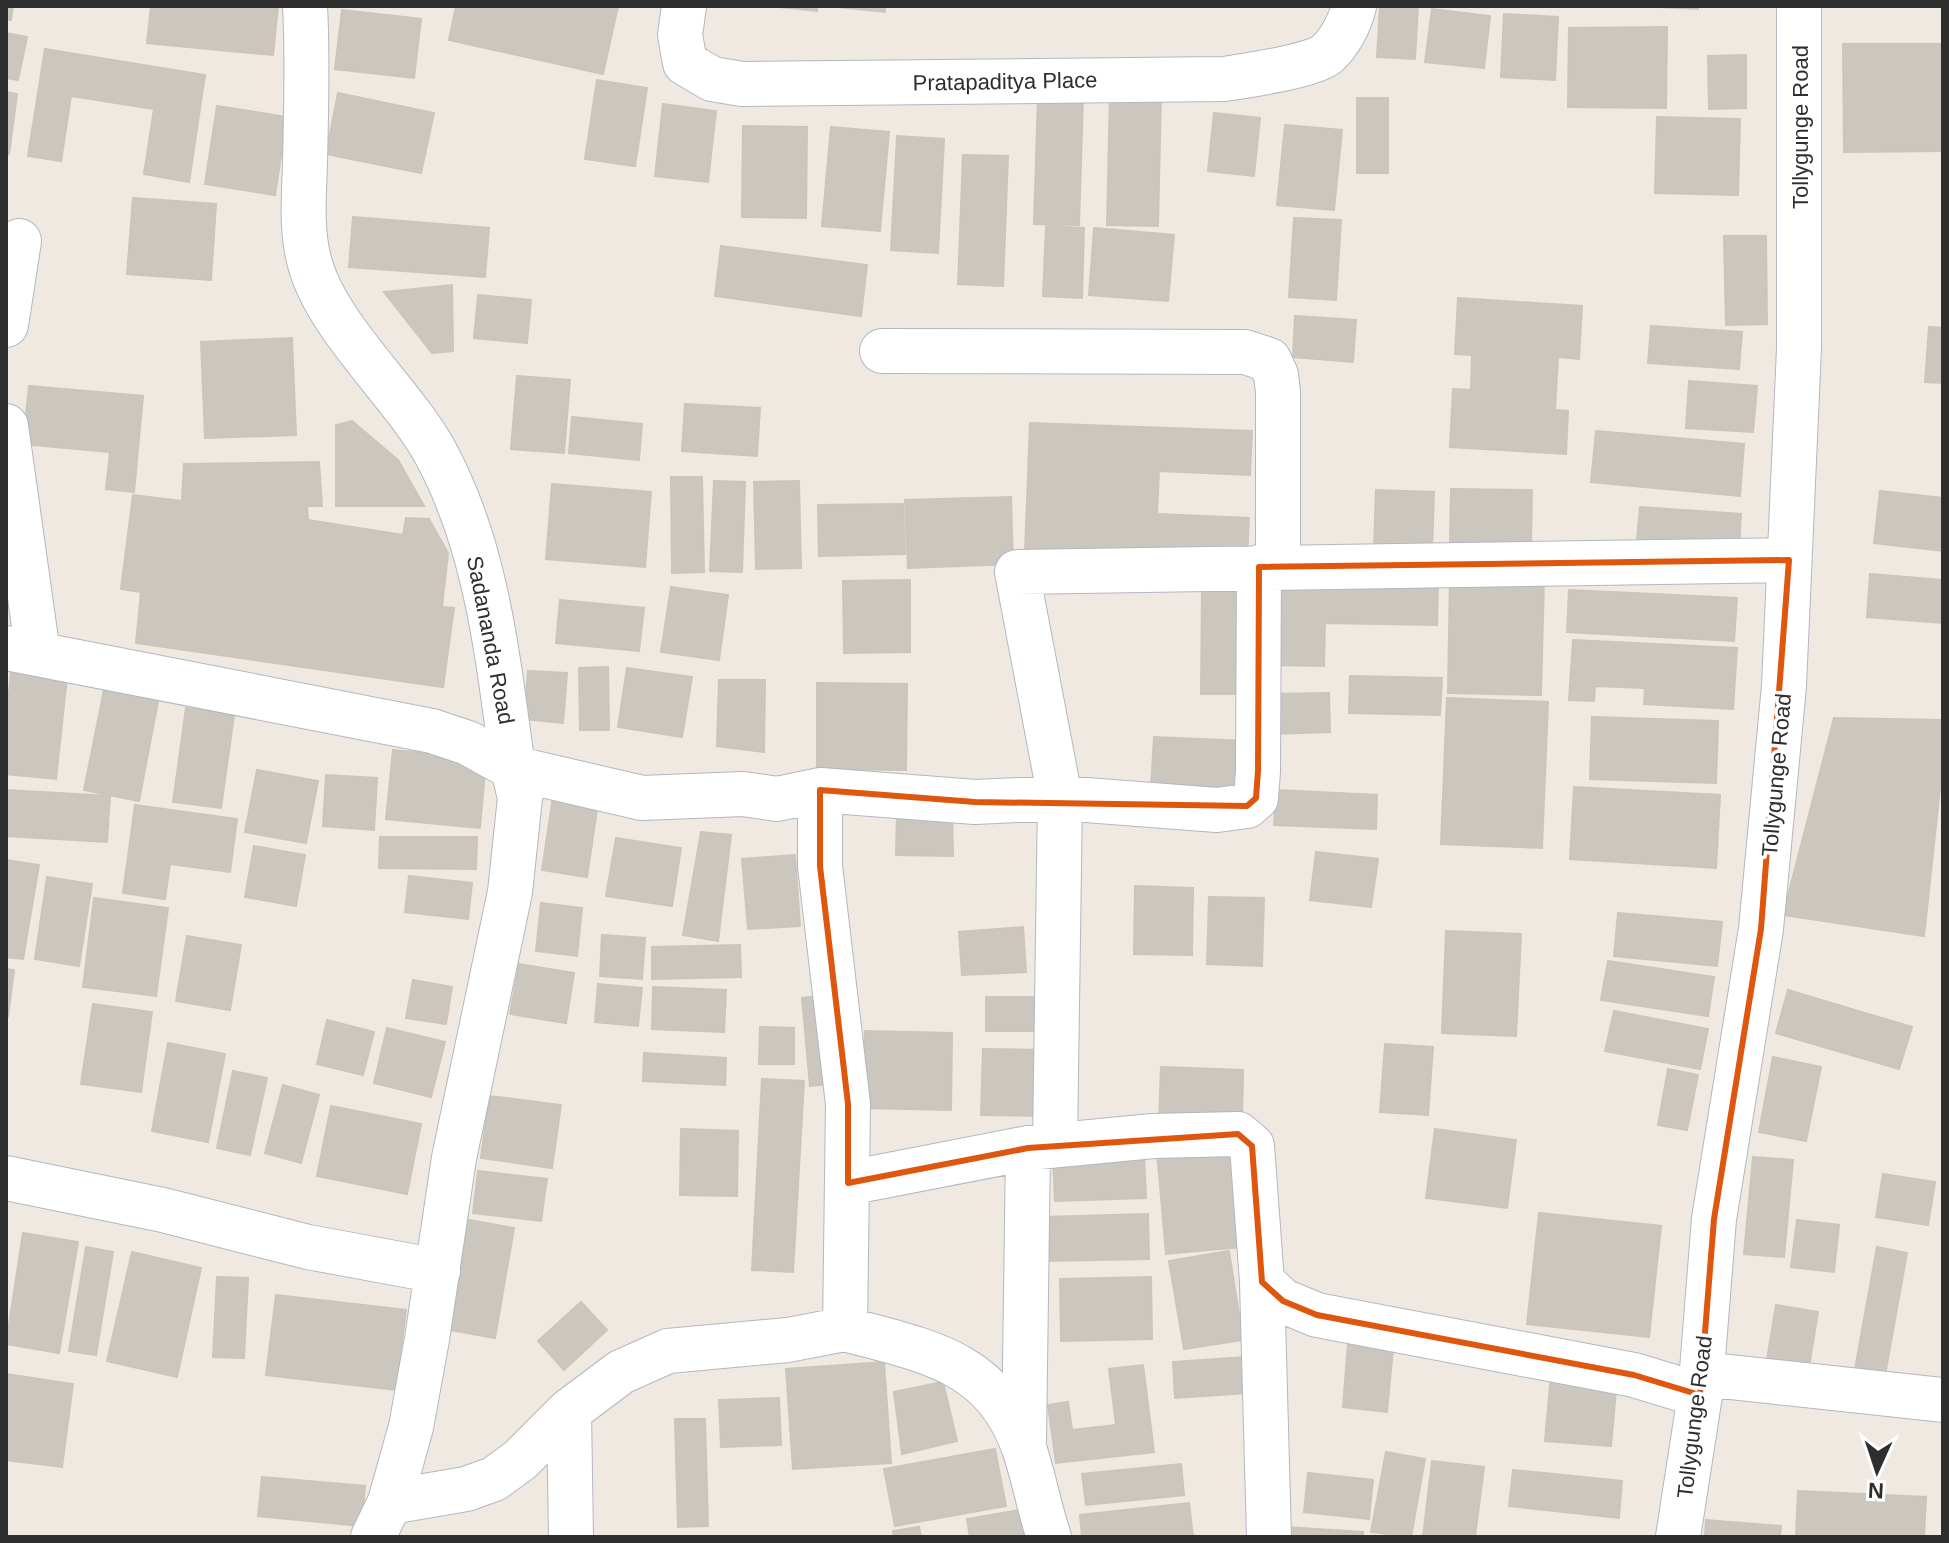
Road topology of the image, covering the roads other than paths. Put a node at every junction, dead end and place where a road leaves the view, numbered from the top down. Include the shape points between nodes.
1 (305, 6) edge
2 (684, 6) edge
3 (1354, 6) edge
4 (1799, 6) edge
5 (19, 241) dead end
6 (6, 325) edge
7 (882, 351) dead end
8 (6, 426) edge
9 (1789, 560) junction
10 (1269, 567) junction
11 (22, 651) edge
12 (513, 768) junction
13 (820, 790) junction
14 (1060, 798) junction
15 (1042, 1146) junction
16 (6, 1178) edge
17 (848, 1183) junction
18 (438, 1271) junction
19 (1262, 1282) junction
20 (845, 1329) junction
21 (1701, 1385) junction
22 (1943, 1400) edge
23 (569, 1411) junction
24 (1024, 1447) junction
25 (382, 1520) edge
26 (571, 1537) edge
27 (1049, 1537) edge
28 (1269, 1537) edge
29 (1678, 1537) edge

1 - 12 street, Sadananda Road via 304,221 309,261 327,304 434,450 460,504 492,620
2 - 3 street, Pratapaditya Place via 680,35 685,63 712,79 757,84 1224,79 1325,56 1351,22
4 - 9 street, Tollygunge Road via 1799,348
5 - 6 street
7 - 10 street via 1245,352 1269,360 1278,392
8 - 11 street
9 - 10 street
9 - 21 street, Tollygunge Road via 1784,686 1761,929 1714,1219
10 - 14 street via 1256,798 1247,806 1217,810
10 - 14 street via 1017,572
11 - 12 street via 432,731 468,743
12 - 13 street via 642,798 743,794 777,799
12 - 18 street, Sadananda Road via 520,798 510,892 454,1158
13 - 14 street via 975,802
13 - 17 street via 820,866 848,1104
14 - 15 street
15 - 17 street
15 - 19 street via 1238,1134 1252,1146
15 - 24 street
16 - 18 street
17 - 20 street
18 - 25 street, Sadananda Road via 411,1427
19 - 21 street via 1283,1301 1317,1315
19 - 28 street
20 - 23 street via 668,1351 621,1372
20 - 24 street via 966,1370 1002,1401
21 - 22 street
21 - 29 street, Tollygunge Road
23 - 25 street via 494,1479
23 - 26 street
24 - 27 street

